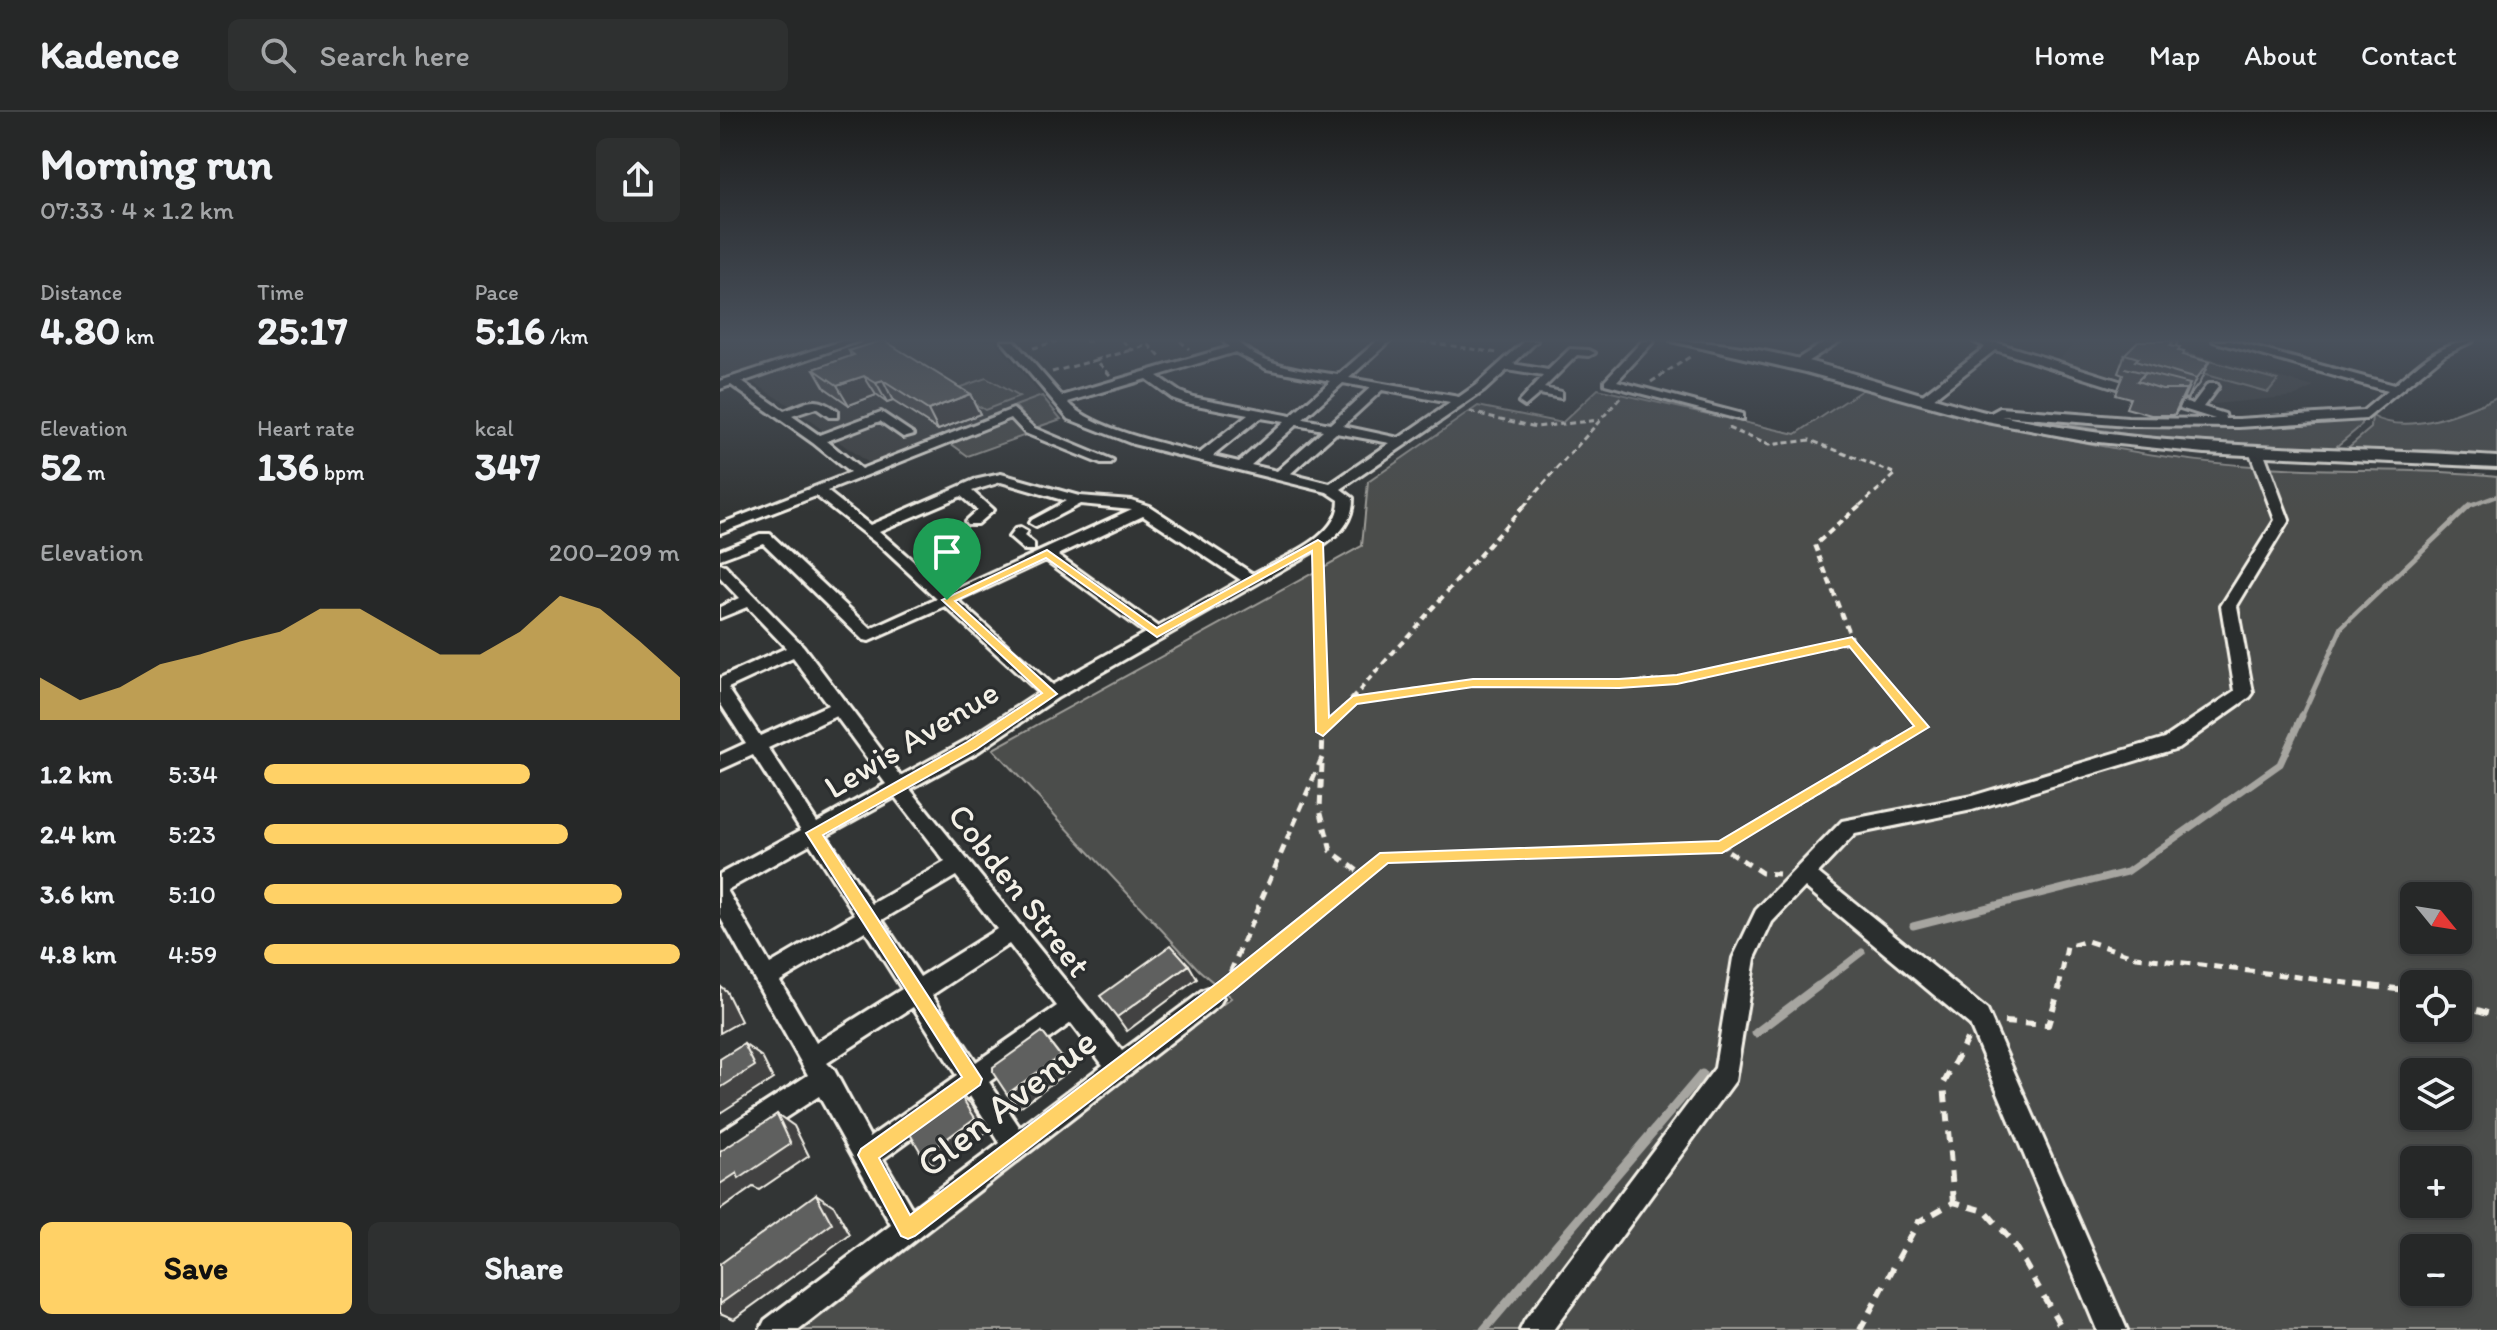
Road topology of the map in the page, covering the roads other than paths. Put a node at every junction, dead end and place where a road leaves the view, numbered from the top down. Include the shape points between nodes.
1 (753, 398) edge
2 (1056, 398) edge
3 (1069, 398) edge
4 (1188, 398) edge
5 (1321, 398) edge
6 (1367, 398) edge
7 (1426, 398) edge
8 (1466, 398) edge
9 (1529, 398) edge
10 (1655, 398) edge
11 (1917, 398) edge
12 (1927, 398) edge
13 (2163, 398) edge
14 (2204, 398) edge
15 (2387, 398) edge
16 (1924, 400) junction
17 (1059, 401) junction
18 (1525, 402) dead end
19 (1457, 405) junction
20 (2196, 408) junction
21 (833, 414) dead end
22 (1257, 414) junction
23 (784, 415) junction
24 (1738, 417) dead end
25 (1991, 418) junction
26 (1294, 421) junction
27 (2239, 423) junction
28 (1333, 429) junction
29 (908, 434) dead end
30 (818, 440) junction
31 (1402, 442) junction
32 (2257, 453) junction
33 (1203, 457) junction
34 (1106, 461) dead end
35 (2497, 462) edge
36 (1241, 467) junction
37 (859, 474) junction
38 (1279, 477) junction
39 (1332, 489) junction
40 (817, 490) junction
41 (963, 490) junction
42 (1078, 500) junction
43 (1144, 509) junction
44 (972, 521) dead end
45 (1036, 523) dead end
46 (720, 529) edge
47 (868, 531) junction
48 (1020, 532) dead end
49 (1029, 547) dead end
50 (1047, 554) junction
51 (720, 555) edge
52 (720, 569) edge
53 (1252, 580) junction
54 (945, 598) junction
55 (751, 599) junction
56 (720, 613) edge
57 (1157, 634) junction
58 (797, 650) junction
59 (720, 687) edge
60 (1051, 694) junction
61 (839, 707) junction
62 (757, 746) junction
63 (720, 763) edge
64 (898, 787) junction
65 (814, 833) junction
66 (959, 864) junction
67 (1806, 876) junction
68 (720, 884) edge
69 (720, 897) edge
70 (868, 917) junction
71 (1012, 931) junction
72 (767, 977) junction
73 (916, 992) junction
74 (1219, 992) road end
75 (1073, 1008) junction
76 (1118, 1065) junction
77 (819, 1068) junction
78 (974, 1079) junction
79 (1016, 1145) junction
80 (720, 1147) edge
81 (867, 1155) junction
82 (908, 1229) junction
83 (775, 1330) edge
84 (1535, 1330) edge
85 (2112, 1330) edge

1 - 23 street
2 - 17 street
3 - 17 street
4 - 22 street
5 - 26 street
6 - 28 street
7 - 19 street
8 - 19 street
9 - 18 street
10 - 24 street
11 - 16 main road
12 - 16 street
13 - 20 street
14 - 20 street
15 - 27 street via 2366,415
16 - 25 main road
17 - 33 street via 1073,416 1111,433
19 - 31 street
20 - 27 street
21 - 23 street via 818,403
22 - 26 street
22 - 33 street
23 - 30 street
25 - 27 street via 2000,412 2128,422
25 - 32 main road via 2081,435
26 - 28 street
26 - 36 street
28 - 31 street
28 - 38 street
29 - 30 street via 881,416
30 - 37 street
31 - 39 street
32 - 35 main road
32 - 67 street via 2282,520 2229,606 2244,693 2171,743 1972,803 1849,827
33 - 36 street
34 - 37 street via 1030,431 1013,413
36 - 38 street
37 - 40 street
38 - 39 street
39 - 53 street, Lewis Avenue via 1346,498 1347,514 1338,528
40 - 46 street
40 - 47 street
41 - 42 street via 1001,478
41 - 44 street via 986,510
41 - 47 street
42 - 43 street
42 - 45 street
43 - 50 street
43 - 53 street
47 - 54 street
48 - 49 street via 1016,537
50 - 54 street
50 - 57 street
51 - 54 street via 765,537 869,636
52 - 55 street, Cobden Street
53 - 57 street, Lewis Avenue
54 - 60 street
55 - 56 street
55 - 58 street, Cobden Street
57 - 60 street, Lewis Avenue
58 - 59 street
58 - 61 street, Cobden Street
59 - 62 street
60 - 64 street, Lewis Avenue
61 - 62 street
61 - 64 street, Cobden Street
62 - 63 street
62 - 65 street
64 - 65 street, Lewis Avenue
64 - 66 street, Cobden Street
65 - 68 street, Lewis Avenue
65 - 70 street
66 - 70 street
66 - 71 street, Cobden Street
67 - 84 street via 1764,916 1744,958 1726,1073
67 - 85 street via 1979,1018
69 - 72 street
70 - 72 street
70 - 73 street
71 - 73 street
71 - 75 street, Cobden Street
72 - 77 street
73 - 77 street
73 - 78 street
74 - 76 street, Glen Avenue
75 - 76 street, Cobden Street
75 - 78 street
76 - 79 street, Glen Avenue
77 - 80 street
77 - 81 street
78 - 79 street
78 - 81 street
79 - 82 street, Glen Avenue
81 - 82 street
82 - 83 street, Glen Avenue

